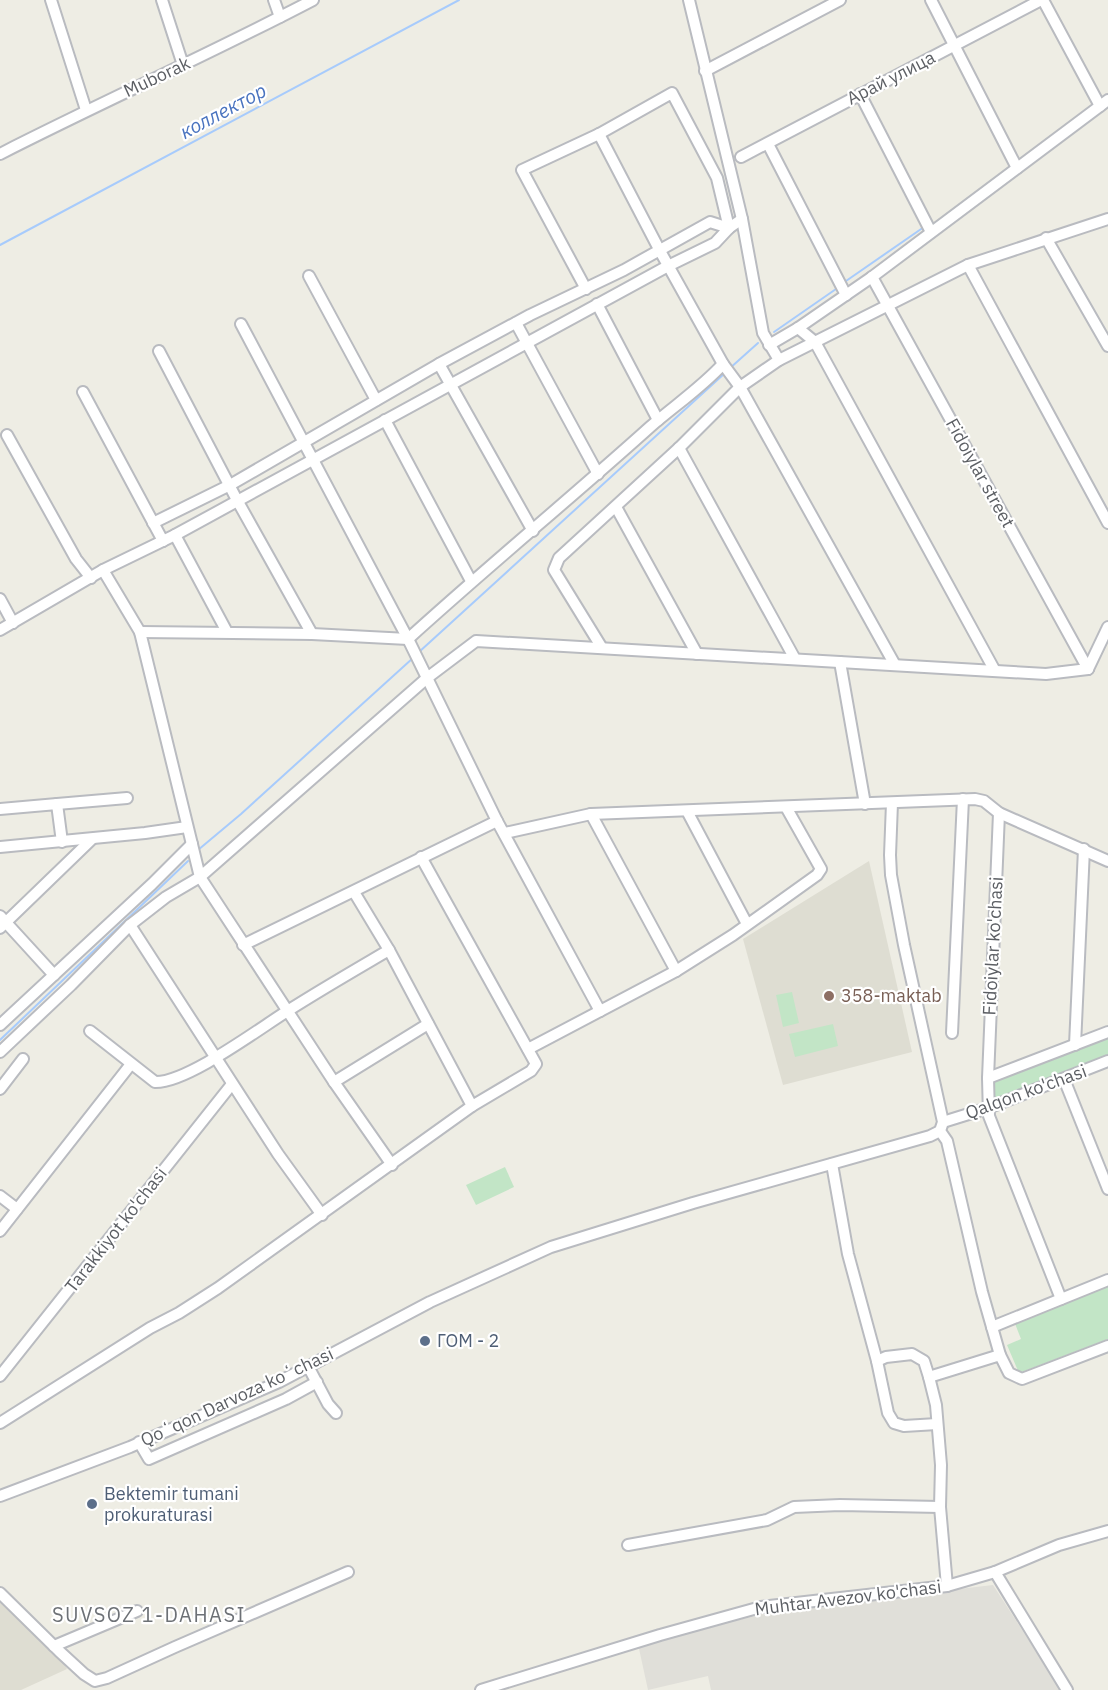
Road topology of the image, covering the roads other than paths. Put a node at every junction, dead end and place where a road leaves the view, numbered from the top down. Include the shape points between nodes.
1 (51, 0) edge
2 (162, 0) edge
3 (274, 0) edge
4 (313, 0) edge
5 (689, 0) edge
6 (840, 0) edge
7 (931, 0) edge
8 (1042, 0) edge
9 (280, 18) junction
10 (954, 46) junction
11 (183, 64) junction
12 (705, 71) junction
13 (860, 94) junction
14 (1104, 103) edge
15 (86, 110) junction
16 (599, 134) junction
17 (768, 144) junction
18 (0, 154) edge
19 (741, 157) dead end
20 (1017, 168) junction
21 (742, 219) junction
22 (1108, 219) edge
23 (729, 228) junction
24 (931, 232) junction
25 (1046, 238) junction
26 (660, 251) junction
27 (668, 266) junction
28 (968, 266) junction
29 (309, 276) dead end
30 (872, 277) junction
31 (586, 289) junction
32 (846, 295) junction
33 (597, 304) junction
34 (888, 305) junction
35 (516, 322) junction
36 (241, 324) dead end
37 (798, 328) junction
38 (815, 342) junction
39 (527, 343) junction
40 (770, 345) junction
41 (1108, 346) edge
42 (159, 351) dead end
43 (778, 360) junction
44 (439, 364) junction
45 (723, 364) junction
46 (450, 384) junction
47 (740, 387) junction
48 (83, 392) dead end
49 (376, 400) junction
50 (385, 420) junction
51 (658, 420) junction
52 (7, 435) dead end
53 (303, 442) junction
54 (679, 448) junction
55 (312, 459) junction
56 (598, 474) junction
57 (230, 485) junction
58 (237, 500) junction
59 (616, 507) junction
60 (153, 523) junction
61 (1108, 523) edge
62 (533, 531) junction
63 (175, 535) junction
64 (163, 541) junction
65 (103, 570) junction
66 (91, 578) junction
67 (471, 581) junction
68 (0, 599) edge
69 (13, 623) junction
70 (1108, 627) edge
71 (0, 630) edge
72 (140, 632) junction
73 (227, 632) junction
74 (312, 634) junction
75 (408, 639) junction
76 (602, 648) junction
77 (697, 654) junction
78 (795, 659) junction
79 (840, 662) junction
80 (895, 665) junction
81 (1089, 669) junction
82 (995, 670) junction
83 (427, 678) junction
84 (127, 798) dead end
85 (963, 799) junction
86 (892, 803) junction
87 (57, 804) junction
88 (865, 804) junction
89 (786, 807) junction
90 (0, 809) edge
91 (687, 811) junction
92 (999, 813) junction
93 (591, 814) junction
94 (497, 820) junction
95 (187, 827) junction
96 (505, 833) junction
97 (92, 839) junction
98 (62, 842) junction
99 (192, 844) junction
100 (0, 847) edge
101 (1084, 849) junction
102 (421, 857) junction
103 (1108, 861) edge
104 (200, 877) junction
105 (354, 891) junction
106 (2, 922) edge
107 (747, 924) junction
108 (130, 925) junction
109 (243, 945) junction
110 (388, 950) junction
111 (676, 970) junction
112 (54, 975) junction
113 (288, 1010) junction
114 (600, 1011) junction
115 (428, 1024) junction
116 (0, 1025) edge
117 (90, 1030) dead end
118 (1108, 1032) edge
119 (952, 1033) dead end
120 (1075, 1045) junction
121 (528, 1049) junction
122 (0, 1052) edge
123 (216, 1057) junction
124 (23, 1059) dead end
125 (1108, 1061) edge
126 (131, 1064) junction
127 (988, 1078) junction
128 (1064, 1079) junction
129 (334, 1082) junction
130 (232, 1084) junction
131 (0, 1089) edge
132 (472, 1106) junction
133 (988, 1108) junction
134 (942, 1127) junction
135 (832, 1164) junction
136 (392, 1165) junction
137 (1108, 1190) edge
138 (0, 1196) edge
139 (17, 1209) junction
140 (322, 1215) junction
141 (0, 1231) edge
142 (1108, 1280) edge
143 (1061, 1299) junction
144 (992, 1328) junction
145 (1108, 1346) edge
146 (1000, 1354) junction
147 (877, 1361) junction
148 (309, 1368) junction
149 (0, 1376) edge
150 (929, 1377) junction
151 (317, 1382) junction
152 (336, 1413) dead end
153 (0, 1423) edge
154 (937, 1424) junction
155 (139, 1442) junction
156 (0, 1496) edge
157 (940, 1507) junction
158 (1108, 1531) edge
159 (628, 1545) dead end
160 (348, 1572) dead end
161 (995, 1572) junction
162 (947, 1586) junction
163 (0, 1593) edge
164 (137, 1611) dead end
165 (54, 1646) junction
166 (481, 1690) edge
167 (1068, 1690) edge

1 - 15 street
2 - 11 street
3 - 9 street
4 - 9 street, Muborak
5 - 12 street
6 - 12 street
7 - 10 street
8 - 10 street, Арай улица
8 - 14 street
9 - 11 street, Muborak
10 - 13 street, Арай улица
10 - 20 street
11 - 15 street, Muborak
12 - 21 street
13 - 17 street, Арай улица
13 - 24 street
14 - 20 street
15 - 18 street, Muborak
16 - 23 street via 672,93 717,178
16 - 26 street
16 - 31 street via 522,170
17 - 19 street, Арай улица
17 - 32 street
20 - 24 street
21 - 23 street
21 - 40 street via 763,333
22 - 25 street
23 - 26 street via 710,222
23 - 27 street via 716,243
24 - 30 street
25 - 28 street
25 - 41 street
26 - 27 street
26 - 31 street
27 - 33 street
27 - 45 street
28 - 34 street
28 - 61 street
29 - 49 street
30 - 32 street
30 - 34 street, Fidoiylar street
31 - 35 street
32 - 37 street
33 - 39 street
33 - 51 street
34 - 38 street
34 - 81 street, Fidoiylar street
35 - 39 street
35 - 44 street
36 - 53 street
37 - 38 street
37 - 40 street
38 - 43 street
38 - 82 street
39 - 46 street
39 - 56 street
40 - 43 street
42 - 57 street
43 - 47 street
44 - 46 street
44 - 49 street
45 - 47 street
45 - 51 street
46 - 50 street
46 - 62 street
47 - 54 street
47 - 80 street
48 - 60 street
49 - 53 street
50 - 55 street
50 - 67 street
51 - 56 street
52 - 66 street
53 - 55 street
53 - 57 street
54 - 59 street
54 - 78 street
55 - 58 street
55 - 75 street
56 - 62 street
57 - 58 street
57 - 60 street
58 - 63 street
58 - 74 street
59 - 76 street via 559,558 554,570
59 - 77 street
60 - 64 street
62 - 67 street
63 - 64 street
63 - 73 street
64 - 65 street
65 - 66 street
65 - 72 street
66 - 69 street
67 - 75 street
68 - 69 street
69 - 71 street
70 - 81 street
72 - 73 street
72 - 95 street
73 - 74 street
74 - 75 street
75 - 83 street
76 - 77 street
76 - 83 street via 476,641
77 - 78 street
78 - 79 street
79 - 80 street
79 - 88 street
80 - 82 street
81 - 82 street via 1046,674
83 - 94 street
83 - 104 street
84 - 87 street
85 - 86 street
85 - 92 street via 984,801
85 - 119 street, Fidoiylar ko'chasi
86 - 88 street
86 - 134 street via 891,875
87 - 90 street
87 - 98 street
88 - 89 street
89 - 91 street
89 - 107 street via 821,869
91 - 93 street
91 - 107 street
92 - 101 street
92 - 127 street, Fidoiylar ko'chasi
93 - 96 street
93 - 111 street
94 - 96 street
94 - 102 street
95 - 97 street
95 - 99 street
96 - 114 street
97 - 98 street
97 - 106 street
98 - 100 street
99 - 104 street
99 - 112 street
101 - 103 street
101 - 120 street
102 - 105 street
102 - 121 street
104 - 108 street
104 - 109 street
105 - 109 street
105 - 110 street
106 - 112 street
107 - 111 street
108 - 122 street
108 - 123 street
109 - 113 street
110 - 113 street
110 - 115 street
111 - 114 street
112 - 116 street
113 - 123 street
113 - 129 street
114 - 121 street
115 - 129 street
115 - 132 street
117 - 126 street
118 - 120 street
120 - 127 street
121 - 132 street via 536,1064 531,1071
123 - 126 street via 162,1082 155,1082
123 - 130 street
124 - 131 street
125 - 128 street, Qalqon ko'chasi
126 - 139 street
127 - 133 street, Fidoiylar ko'chasi
128 - 133 street, Qalqon ko'chasi
128 - 137 street
129 - 136 street
130 - 140 street
130 - 149 street, Tarakkiyot ko'chasi
132 - 136 street
133 - 134 street, Qalqon ko'chasi
133 - 143 street, Fidoiylar ko'chasi
134 - 135 street, Qalqon ko'chasi
134 - 144 street
135 - 147 street via 848,1254
135 - 148 street, Qoʻqon Darvoza koʻchasi via 564,1243 421,1307
136 - 140 street
138 - 139 street
139 - 141 street
140 - 153 street via 218,1288
142 - 143 street
143 - 144 street
144 - 146 street
145 - 146 street via 1022,1378 1009,1373
146 - 150 street
147 - 150 street via 912,1354 924,1362
147 - 154 street via 888,1413 894,1423
148 - 151 street
148 - 155 street, Qoʻqon Darvoza koʻchasi
150 - 154 street
151 - 152 street
151 - 155 street via 149,1459
154 - 157 street
155 - 156 street, Qoʻqon Darvoza koʻchasi
157 - 159 street via 794,1507 767,1520
157 - 162 street
158 - 161 street, Muhtar Avezov ko'chasi via 1059,1545
160 - 165 street via 107,1678 95,1681
161 - 162 street, Muhtar Avezov ko'chasi
161 - 167 street
162 - 166 street, Muhtar Avezov ko'chasi via 760,1606
163 - 165 street
164 - 165 street

